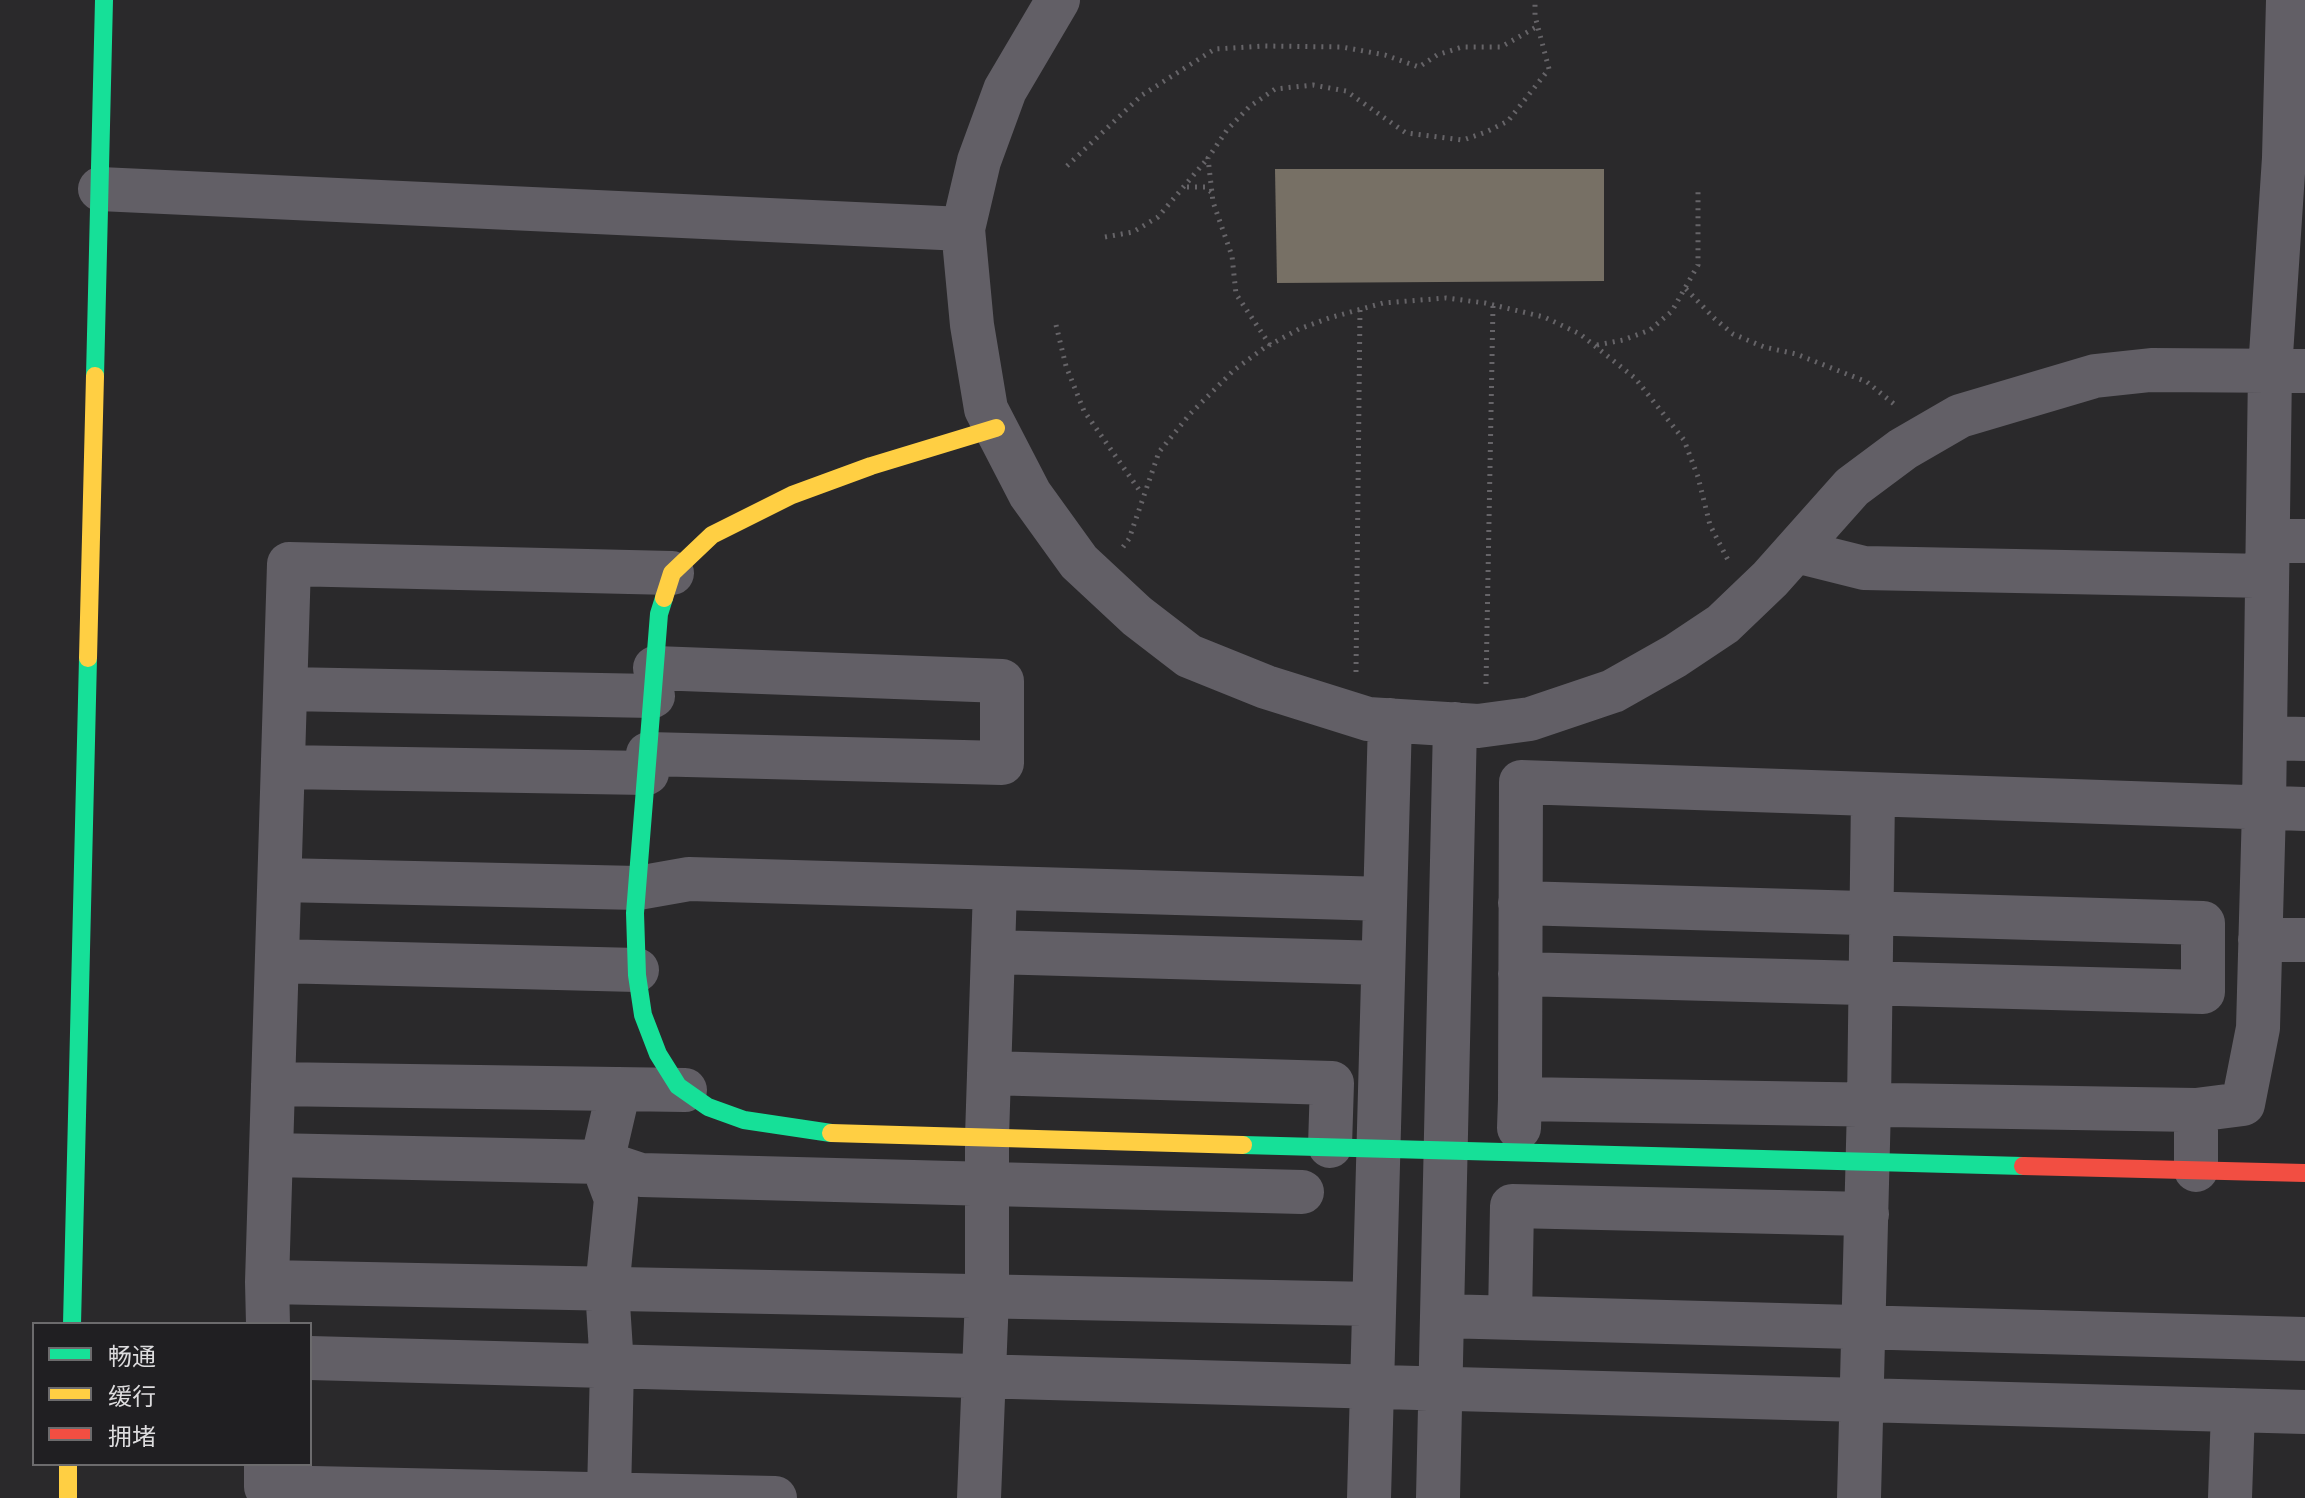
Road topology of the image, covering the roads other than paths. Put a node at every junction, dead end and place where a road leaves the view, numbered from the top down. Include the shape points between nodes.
1 (104, 0) edge
2 (1058, 0) edge
3 (2294, 8) edge
4 (2295, 132) edge
5 (100, 189) junction
6 (2294, 192) edge
7 (963, 229) junction
8 (2288, 371) edge
9 (996, 428) junction
10 (1796, 551) junction
11 (672, 573) junction
12 (2282, 578) edge
13 (654, 682) junction
14 (286, 689) junction
15 (1373, 718) junction
16 (1470, 724) junction
17 (2285, 739) edge
18 (648, 764) junction
19 (283, 767) junction
20 (1873, 795) junction
21 (2284, 809) edge
22 (280, 880) junction
23 (638, 888) junction
24 (995, 888) junction
25 (1385, 899) junction
26 (1520, 903) junction
27 (1872, 913) junction
28 (2260, 940) junction
29 (2305, 940) edge
30 (993, 952) junction
31 (277, 961) junction
32 (1383, 963) junction
33 (637, 970) junction
34 (1520, 974) junction
35 (1871, 983) junction
36 (989, 1073) junction
37 (273, 1084) junction
38 (619, 1089) junction
39 (685, 1090) junction
40 (1520, 1099) junction
41 (1869, 1105) junction
42 (2196, 1110) junction
43 (987, 1137) junction
44 (1330, 1146) junction
45 (1378, 1148) junction
46 (1446, 1150) junction
47 (1518, 1150) junction
48 (271, 1155) junction
49 (1868, 1161) junction
50 (602, 1162) junction
51 (2196, 1170) junction
52 (2305, 1173) edge
53 (987, 1184) junction
54 (1302, 1192) dead end
55 (1867, 1214) junction
56 (607, 1289) junction
57 (987, 1297) junction
58 (268, 1303) edge
59 (1374, 1304) junction
60 (1442, 1316) junction
61 (1510, 1318) junction
62 (72, 1322) edge
63 (1864, 1327) junction
64 (2305, 1339) edge
65 (312, 1358) edge
66 (612, 1366) junction
67 (983, 1376) junction
68 (1372, 1387) junction
69 (1440, 1389) junction
70 (1862, 1400) junction
71 (2233, 1410) junction
72 (2305, 1412) edge
73 (68, 1466) edge
74 (266, 1466) edge
75 (609, 1494) junction
76 (68, 1498) edge
77 (775, 1498) edge
78 (979, 1498) edge
79 (1369, 1498) edge
80 (1438, 1498) edge
81 (1859, 1498) edge
82 (2230, 1498) edge

1 - 5 street
2 - 7 street via 1005,90 979,161
3 - 4 street
4 - 6 street
5 - 7 street
5 - 62 street
6 - 8 street
7 - 9 street via 974,339 986,409
8 - 10 street via 2151,370 2095,376 1960,416 1852,487
8 - 12 street
9 - 11 street via 792,495 712,535
9 - 15 street via 1030,494 1079,562 1137,616 1189,656 1266,687
10 - 12 street via 1864,568
10 - 16 street via 1723,624 1613,691 1530,719
11 - 13 street via 659,614
11 - 14 street via 289,564
12 - 17 street
13 - 14 street
13 - 18 street
13 - 18 street via 1002,681 1002,763
14 - 19 street
15 - 16 street
15 - 25 street
16 - 46 street
17 - 21 street
18 - 19 street
18 - 23 street
19 - 22 street
20 - 21 street
20 - 26 street via 1521,782
20 - 27 street
21 - 28 street
22 - 23 street
22 - 31 street
23 - 24 street via 689,879
23 - 33 street
24 - 25 street
24 - 30 street
25 - 32 street
26 - 27 street
26 - 34 street
27 - 35 street
27 - 35 street via 2203,923 2203,992
28 - 29 street
28 - 42 street via 2258,1028 2243,1104
30 - 32 street
30 - 36 street
31 - 33 street
31 - 37 street
32 - 45 street
33 - 39 street via 643,1015 658,1054
34 - 35 street
34 - 40 street
35 - 41 street
36 - 43 street
36 - 44 street via 1332,1083
37 - 38 street
37 - 48 street
38 - 39 street
38 - 50 street
39 - 43 street via 708,1107 786,1128
40 - 41 street
40 - 47 street
41 - 42 street
41 - 49 street
42 - 51 street
43 - 44 street
43 - 53 street
44 - 45 street
45 - 46 street
45 - 59 street
46 - 47 street
46 - 60 street
47 - 49 street
48 - 50 street
48 - 58 street
49 - 51 street
49 - 55 street
50 - 53 street via 641,1175
50 - 56 street via 616,1199
51 - 52 street
53 - 54 street
53 - 57 street
55 - 61 street via 1512,1206
55 - 63 street
56 - 57 street
56 - 58 street
56 - 66 street
57 - 59 street
57 - 67 street
59 - 68 street
60 - 61 street
60 - 69 street
61 - 63 street
63 - 64 street
63 - 70 street
65 - 66 street
66 - 67 street
66 - 75 street
67 - 68 street
67 - 78 street
68 - 69 street
68 - 79 street
69 - 70 street
69 - 80 street
70 - 71 street
70 - 81 street
71 - 72 street
71 - 82 street
73 - 76 street
74 - 75 street via 266,1487
75 - 77 street

